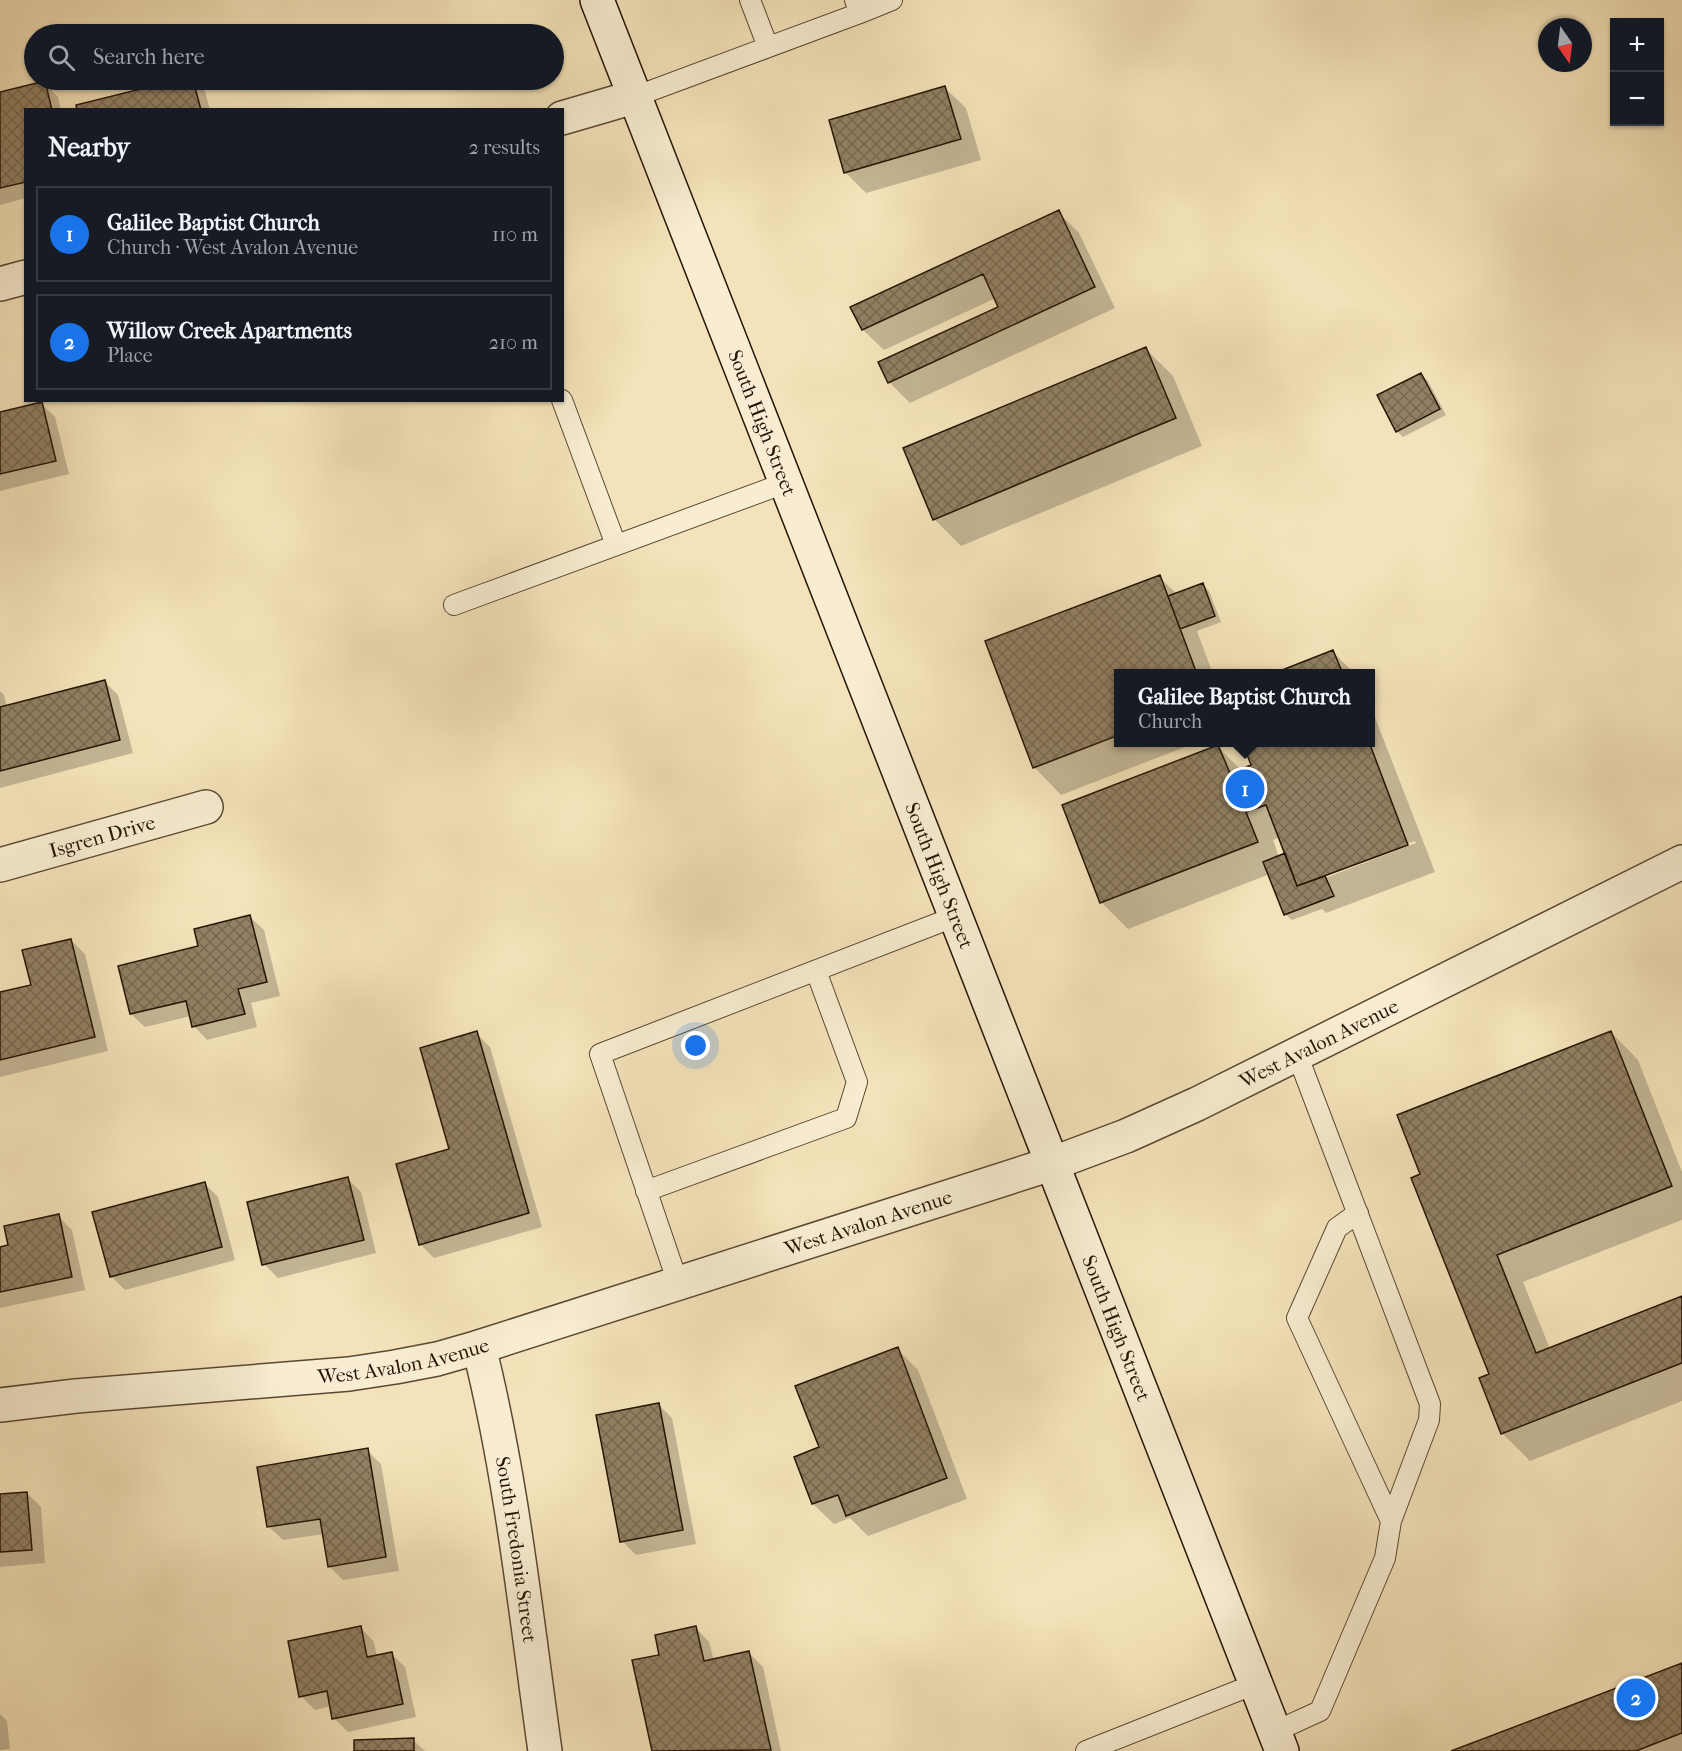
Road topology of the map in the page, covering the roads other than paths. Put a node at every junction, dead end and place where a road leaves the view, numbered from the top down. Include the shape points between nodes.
1 (597, 0) edge
2 (750, 0) edge
3 (892, 0) edge
4 (857, 7) edge
5 (768, 47) junction
6 (634, 97) junction
7 (564, 117) edge
8 (24, 278) edge
9 (0, 284) edge
10 (563, 402) edge
11 (785, 483) junction
12 (616, 545) junction
13 (454, 605) dead end
14 (207, 807) dead end
15 (1682, 862) edge
16 (0, 865) edge
17 (954, 917) junction
18 (816, 971) junction
19 (1297, 1054) junction
20 (1051, 1164) junction
21 (646, 1191) junction
22 (1358, 1214) junction
23 (678, 1283) junction
24 (480, 1347) junction
25 (0, 1406) edge
26 (1391, 1521) junction
27 (1255, 1684) junction
28 (1278, 1741) edge
29 (1116, 1746) edge
30 (545, 1751) edge
31 (1086, 1751) edge

1 - 6 street, South High Street
2 - 5 lane
3 - 4 lane
4 - 5 lane
5 - 6 lane
6 - 7 street
6 - 11 street, South High Street
8 - 9 street
10 - 12 lane
11 - 12 lane
11 - 17 street, South High Street
12 - 13 lane
14 - 16 street, Isgren Drive
15 - 19 street, West Avalon Avenue
17 - 18 lane
17 - 20 street, South High Street
18 - 21 lane via 857,1082 846,1118
18 - 21 lane via 600,1054
19 - 20 street, West Avalon Avenue via 1158,1122
19 - 22 lane
20 - 23 street, West Avalon Avenue
20 - 27 street, South High Street
21 - 23 lane
22 - 26 lane via 1430,1404 1429,1420
22 - 26 lane via 1337,1228 1297,1318
23 - 24 street, West Avalon Avenue
24 - 25 street, West Avalon Avenue via 350,1374 76,1396
24 - 30 street, South Fredonia Street via 502,1450
26 - 28 lane via 1385,1558 1320,1711
27 - 28 street, South High Street
27 - 29 lane
29 - 31 lane

